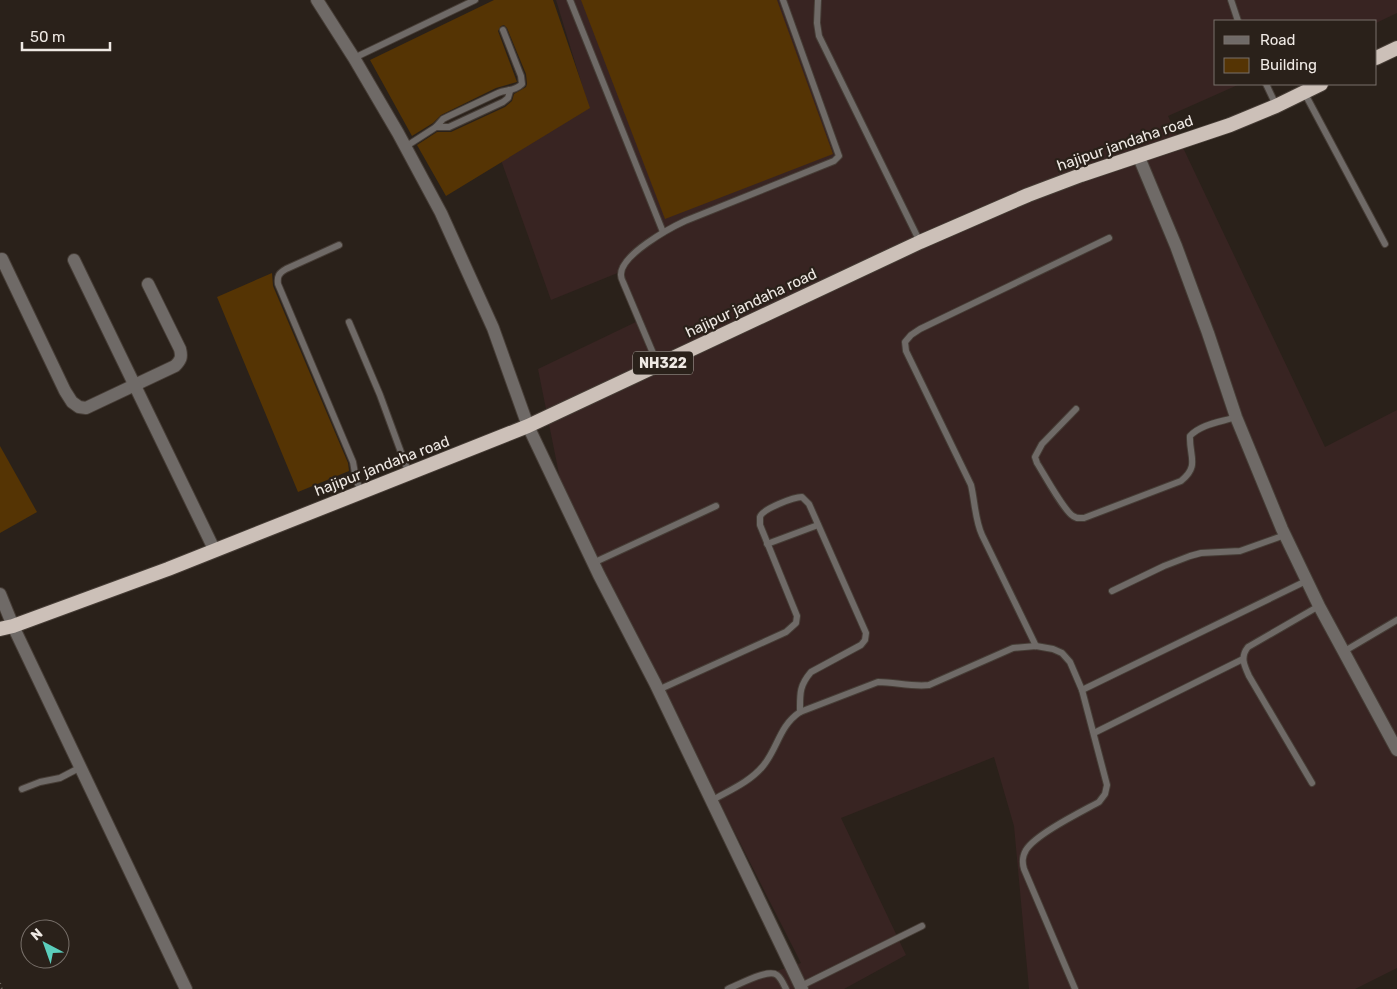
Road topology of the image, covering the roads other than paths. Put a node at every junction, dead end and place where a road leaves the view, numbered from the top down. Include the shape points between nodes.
1 (317, 0) edge
2 (475, 0) edge
3 (570, 0) edge
4 (783, 0) edge
5 (818, 0) edge
6 (1231, 0) edge
7 (1238, 20) edge
8 (502, 30) dead end
9 (1397, 48) edge
10 (354, 58) junction
11 (1377, 58) edge
12 (1266, 85) edge
13 (1319, 85) edge
14 (510, 91) junction
15 (1304, 92) junction
16 (1276, 106) junction
17 (436, 128) junction
18 (405, 146) junction
19 (1138, 155) junction
20 (663, 232) junction
21 (1109, 238) dead end
22 (920, 242) junction
23 (1385, 244) dead end
24 (339, 246) dead end
25 (2, 259) dead end
26 (74, 260) dead end
27 (148, 284) dead end
28 (349, 322) dead end
29 (658, 365) junction
30 (135, 384) junction
31 (1076, 409) dead end
32 (1236, 417) junction
33 (528, 426) junction
34 (409, 474) junction
35 (361, 492) junction
36 (716, 506) dead end
37 (818, 525) junction
38 (1285, 535) junction
39 (767, 544) junction
40 (214, 549) junction
41 (594, 562) junction
42 (1306, 581) junction
43 (1112, 591) dead end
44 (0, 594) edge
45 (1319, 606) junction
46 (1397, 620) edge
47 (7, 628) edge
48 (1036, 646) junction
49 (1343, 652) junction
50 (1243, 658) junction
51 (658, 690) junction
52 (1082, 690) junction
53 (800, 712) junction
54 (1094, 733) junction
55 (1397, 750) edge
56 (81, 767) junction
57 (1312, 783) dead end
58 (22, 789) dead end
59 (711, 801) junction
60 (922, 926) dead end
61 (802, 988) edge
62 (186, 989) edge
63 (728, 989) edge
64 (786, 989) edge
65 (1076, 989) edge

1 - 10 street
2 - 10 lane
3 - 20 lane
4 - 20 lane via 839,156 834,161
5 - 22 lane via 819,36
6 - 7 lane
8 - 14 lane via 522,80 519,87
9 - 11 highway
10 - 18 street
12 - 16 lane
13 - 15 highway, hajipur jandaha road / NH322
14 - 17 lane via 503,90 443,119
14 - 17 lane via 503,102 450,128
15 - 16 highway, hajipur jandaha road / NH322
15 - 23 lane
16 - 19 highway, hajipur jandaha road / NH322 via 1199,136
17 - 18 lane
18 - 33 street via 478,292
19 - 22 highway, hajipur jandaha road / NH322 via 1049,186
19 - 32 street via 1179,255
20 - 29 lane via 631,257 620,274
21 - 48 lane via 920,329 905,342 906,351 971,485 978,526
22 - 29 highway, hajipur jandaha road / NH322
24 - 35 lane via 286,269 278,279 353,462
25 - 30 street via 72,402 86,408
26 - 30 street
27 - 30 street via 182,356 175,366
28 - 34 lane
29 - 33 highway, hajipur jandaha road / NH322
30 - 40 street
31 - 32 lane via 1042,444 1035,457 1065,507 1077,519 1181,481 1193,467 1190,436 1202,427
32 - 38 street
33 - 34 highway, hajipur jandaha road / NH322
33 - 41 street
34 - 35 highway, hajipur jandaha road / NH322
35 - 40 highway, hajipur jandaha road / NH322
36 - 41 lane
37 - 39 lane
37 - 39 lane via 806,499 797,497 763,512 760,526
37 - 53 lane via 866,633 861,645 811,672 801,685
38 - 42 street
38 - 43 lane via 1240,550 1190,556
39 - 51 lane via 797,616 796,623 786,632
40 - 47 highway, hajipur jandaha road / NH322
41 - 51 street
42 - 45 street
42 - 52 lane
44 - 47 street
45 - 49 street
45 - 50 lane via 1248,647
46 - 49 lane
47 - 56 street
48 - 52 lane via 1062,653 1070,662
48 - 53 lane via 1013,648 929,685 878,682
49 - 55 street
50 - 54 lane
50 - 57 lane via 1249,676
51 - 59 street
52 - 54 lane
53 - 59 lane via 785,726 757,773
54 - 65 lane via 1107,785 1105,794 1099,802 1035,840 1022,859
56 - 58 lane via 60,778
56 - 62 street
59 - 61 street
60 - 61 lane
63 - 64 lane via 771,973 777,975

